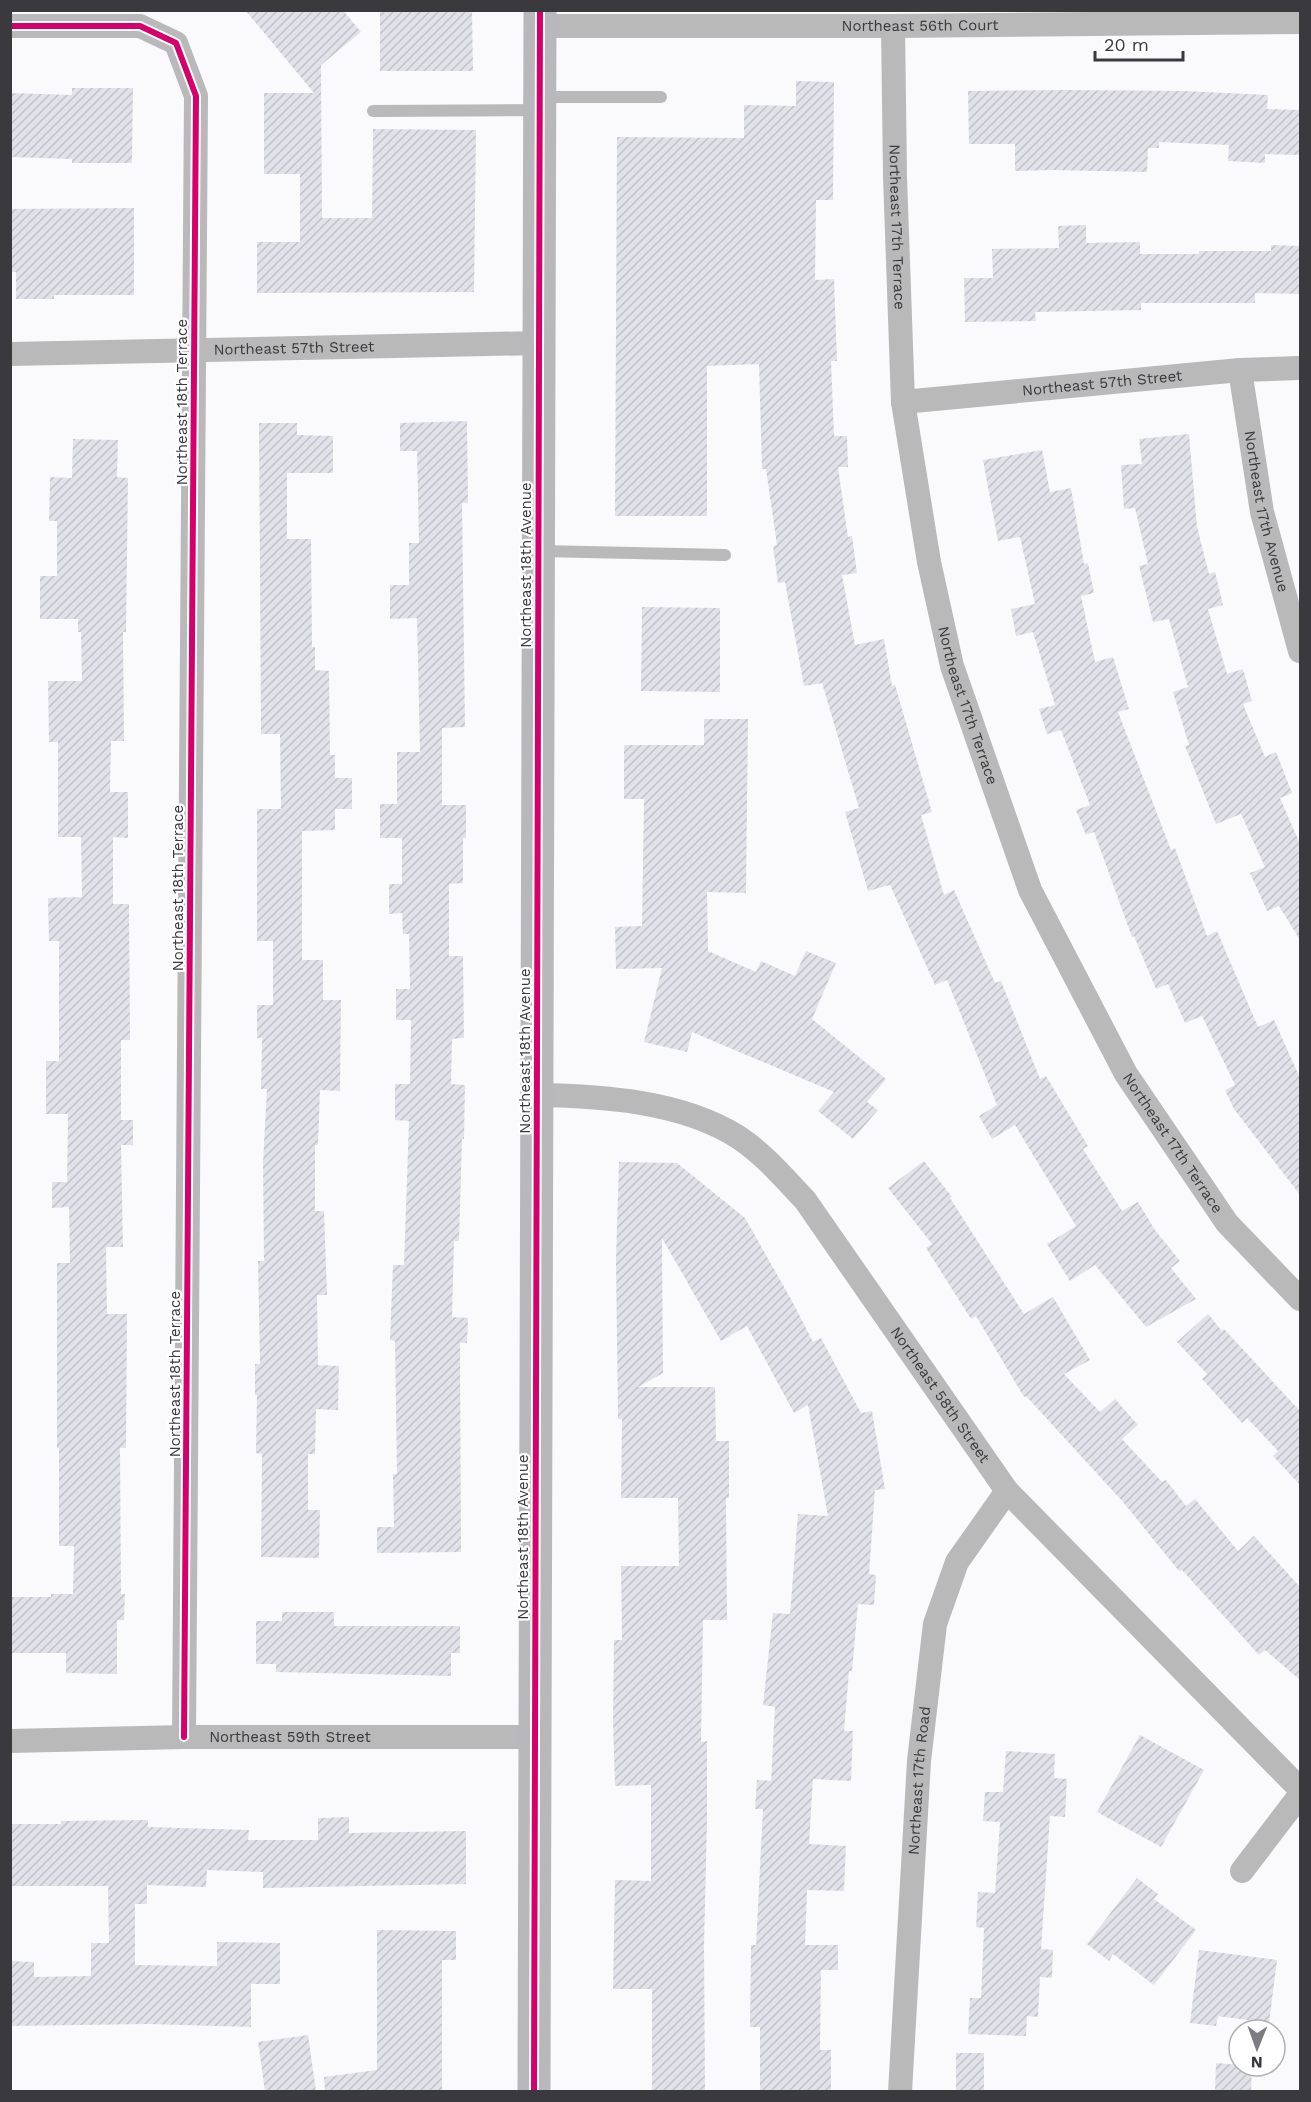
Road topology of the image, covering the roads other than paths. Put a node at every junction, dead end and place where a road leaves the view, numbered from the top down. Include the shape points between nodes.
1 (540, 18) edge
2 (1300, 22) edge
3 (10, 26) edge
4 (893, 27) junction
5 (661, 97) dead end
6 (539, 104) junction
7 (373, 111) dead end
8 (539, 343) junction
9 (195, 351) junction
10 (10, 354) edge
11 (1300, 368) edge
12 (1240, 370) junction
13 (903, 402) junction
14 (538, 551) junction
15 (725, 555) dead end
16 (1300, 651) edge
17 (537, 1095) junction
18 (1300, 1299) edge
19 (1007, 1491) junction
20 (184, 1737) junction
21 (535, 1737) junction
22 (10, 1742) edge
23 (1300, 1790) edge
24 (1300, 1795) edge
25 (1242, 1872) dead end
26 (534, 2091) edge
27 (900, 2091) edge

1 - 4 street, Northeast 56th Court
1 - 6 street, Northeast 18th Avenue
2 - 4 street, Northeast 56th Court
3 - 9 street, Northeast 18th Terrace via 140,26 176,43 196,96
4 - 13 street, Northeast 17th Terrace
5 - 6 lane
6 - 7 lane
6 - 8 street, Northeast 18th Avenue
8 - 9 street, Northeast 57th Street
8 - 14 street, Northeast 18th Avenue
9 - 10 street, Northeast 57th Street
9 - 20 street, Northeast 18th Terrace
11 - 12 street, Northeast 57th Street
12 - 13 street, Northeast 57th Street
12 - 16 street, Northeast 17th Avenue via 1262,512
13 - 18 street, Northeast 17th Terrace via 929,562 952,666 1030,890 1126,1074 1227,1223
14 - 15 lane
14 - 17 street, Northeast 18th Avenue
17 - 19 street, Northeast 58th Street via 584,1096 693,1115 738,1137 772,1164 805,1200
17 - 21 street, Northeast 18th Avenue
19 - 23 street, Northeast 58th Street
19 - 27 street, Northeast 17th Road via 957,1562 935,1624 919,1761
20 - 21 street, Northeast 59th Street
20 - 22 street, Northeast 59th Street
21 - 26 street, Northeast 18th Avenue
24 - 25 street

